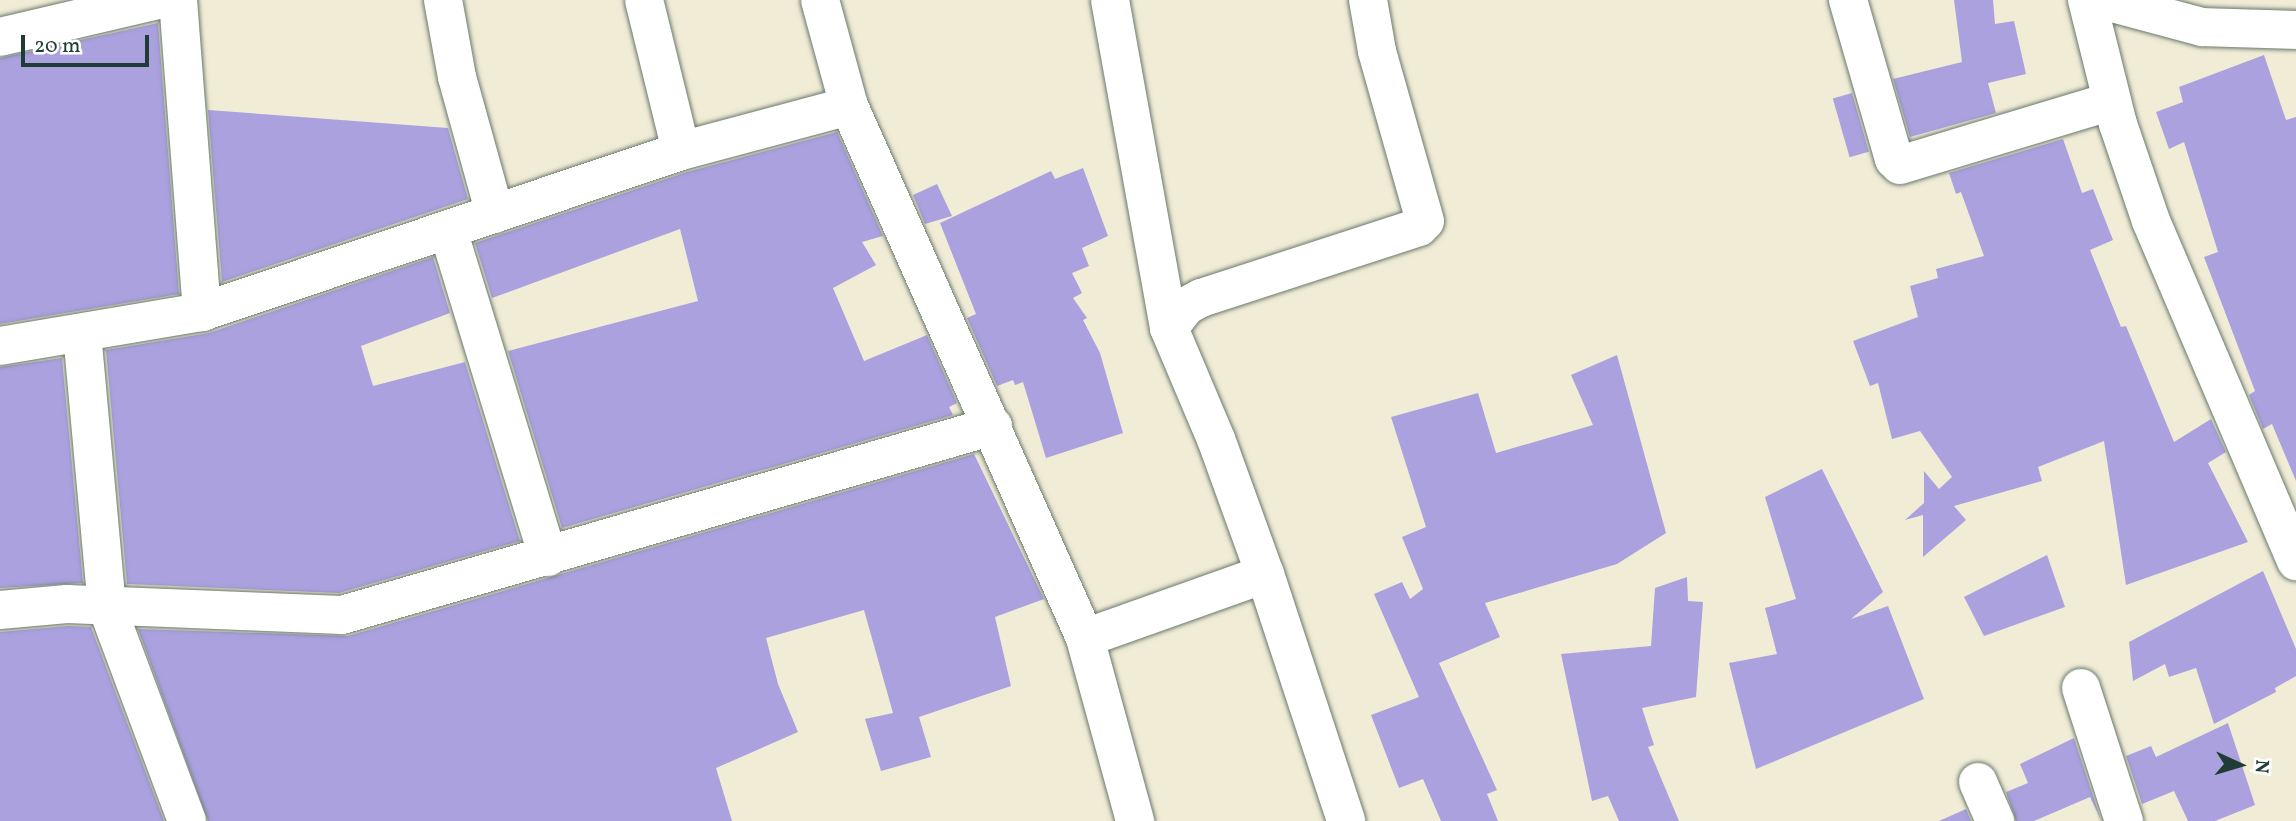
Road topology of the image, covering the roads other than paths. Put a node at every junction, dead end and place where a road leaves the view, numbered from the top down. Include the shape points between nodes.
1 (158, 0) edge
2 (178, 0) edge
3 (443, 0) edge
4 (645, 0) edge
5 (820, 0) edge
6 (1110, 0) edge
7 (1368, 0) edge
8 (1848, 0) edge
9 (2087, 0) edge
10 (2101, 0) edge
11 (2144, 7) edge
12 (2296, 30) edge
13 (0, 37) edge
14 (2112, 101) junction
15 (849, 106) junction
16 (681, 151) junction
17 (495, 214) junction
18 (448, 230) junction
19 (202, 312) junction
20 (1169, 328) junction
21 (82, 332) junction
22 (0, 346) edge
23 (993, 426) junction
24 (2293, 544) edge
25 (548, 557) junction
26 (1265, 574) junction
27 (107, 607) junction
28 (0, 610) edge
29 (1085, 638) junction
30 (2081, 688) dead end
31 (1978, 782) dead end
32 (187, 821) edge
33 (1135, 821) edge
34 (1346, 821) edge
35 (1995, 821) edge
36 (2124, 821) edge

1 - 13 street
2 - 19 street
3 - 17 street via 457,77
4 - 16 street
5 - 15 street
6 - 20 street
7 - 20 street via 1377,51 1426,221 1200,298 1186,306
8 - 14 street via 1894,159 1900,165
9 - 14 street
10 - 11 street
11 - 12 street via 2202,27
14 - 24 street via 2151,221
15 - 16 street
15 - 23 street
16 - 17 street
17 - 18 street
18 - 19 street
18 - 25 street
19 - 21 street
20 - 26 street
21 - 22 street
21 - 27 street
23 - 25 street
23 - 29 street
25 - 27 street via 342,615
26 - 29 street
26 - 34 street
27 - 28 street via 67,604
27 - 32 street
29 - 33 street
30 - 36 street
31 - 35 street

